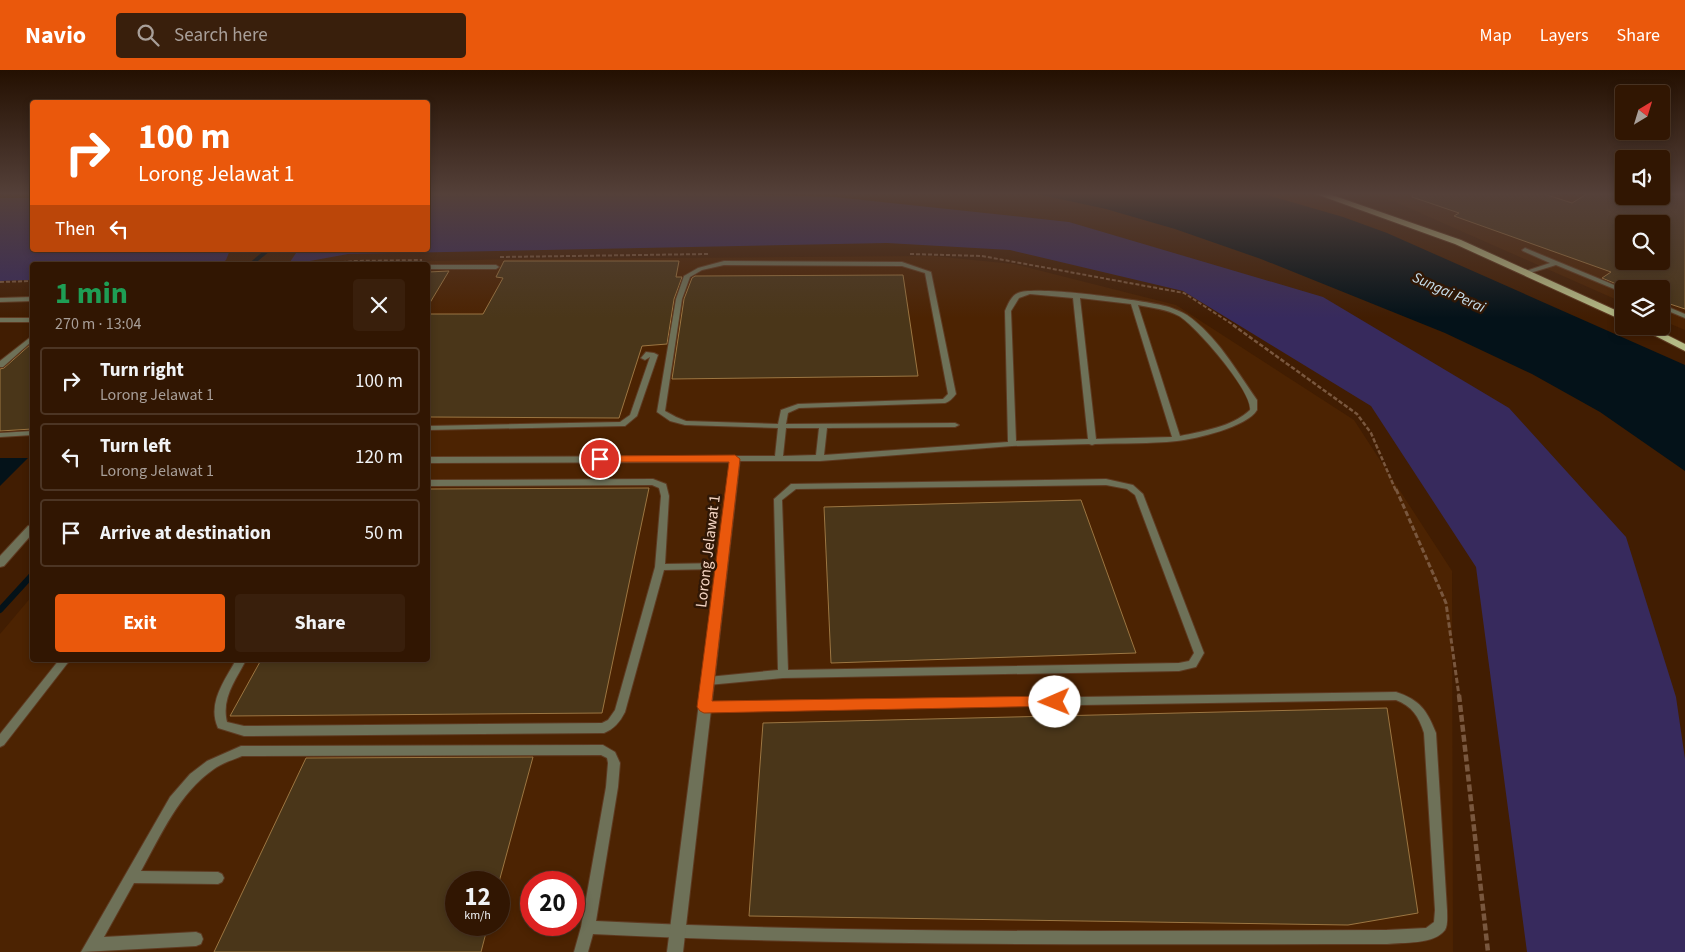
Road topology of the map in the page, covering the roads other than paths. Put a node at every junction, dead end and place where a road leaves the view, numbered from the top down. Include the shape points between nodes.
1 (1438, 235) edge
2 (1525, 250) dead end
3 (1555, 263) junction
4 (430, 267) edge
5 (496, 267) dead end
6 (1528, 272) junction
7 (1615, 287) edge
8 (1076, 296) junction
9 (30, 299) edge
10 (0, 300) edge
11 (1134, 302) junction
12 (1670, 310) edge
13 (1615, 314) edge
14 (1685, 316) edge
15 (0, 320) edge
16 (30, 320) edge
17 (1659, 335) edge
18 (30, 340) edge
19 (1685, 348) edge
20 (646, 358) dead end
21 (0, 365) edge
22 (955, 425) dead end
23 (782, 426) junction
24 (430, 428) edge
25 (823, 428) junction
26 (30, 433) edge
27 (0, 435) edge
28 (1177, 439) junction
29 (1092, 442) junction
30 (1012, 444) junction
31 (779, 458) junction
32 (820, 458) junction
33 (735, 459) junction
34 (430, 460) edge
35 (430, 483) edge
36 (30, 530) edge
37 (0, 563) edge
38 (722, 566) junction
39 (660, 567) junction
40 (63, 662) edge
41 (241, 662) edge
42 (783, 674) junction
43 (708, 681) junction
44 (704, 707) junction
45 (0, 742) edge
46 (130, 877) junction
47 (218, 878) dead end
48 (588, 927) junction
49 (677, 932) junction
50 (196, 939) dead end
51 (90, 948) edge
52 (581, 952) edge
53 (675, 952) edge

1 - 6 main road
2 - 3 lane
3 - 6 lane
3 - 7 lane
4 - 5 lane
6 - 13 main road
8 - 11 lane
8 - 29 lane
8 - 30 lane via 1020,294 1012,301 1008,311
9 - 10 street
11 - 28 lane
11 - 28 lane via 1169,309 1188,320 1211,341 1253,400 1255,408 1244,419
12 - 14 lane
15 - 16 lane
17 - 19 main road
18 - 21 lane
20 - 24 lane via 649,354 654,355 633,416 622,424
22 - 25 lane
23 - 23 lane via 684,423 661,412 679,299 687,276 711,265 744,263 902,264 928,272 950,397 945,401 798,406 784,412
23 - 25 lane
23 - 31 lane
25 - 32 lane
26 - 27 lane
28 - 29 lane
29 - 30 lane
30 - 32 lane
31 - 32 lane
31 - 33 lane
33 - 34 street
33 - 38 street, Lorong Jelawat 1
35 - 39 lane via 653,482 663,486 664,496
36 - 37 street
38 - 39 lane
38 - 43 street, Lorong Jelawat 1
39 - 41 lane via 620,712 604,728 244,731 222,725 218,712 223,693
40 - 45 lane
42 - 42 lane via 1179,667 1192,664 1199,653 1139,494 1130,487 1106,482 794,486 778,499
42 - 43 lane
43 - 44 street, Lorong Jelawat 1
44 - 49 street, Lorong Jelawat 1
44 - 49 lane via 1396,696 1417,705 1430,733 1440,926 1428,934 1387,937 906,937
46 - 47 lane
46 - 48 lane via 174,801 194,778 211,764 241,751 604,750 614,762
46 - 51 lane
48 - 49 lane
48 - 52 lane
49 - 53 street, Lorong Jelawat 1
50 - 51 lane

